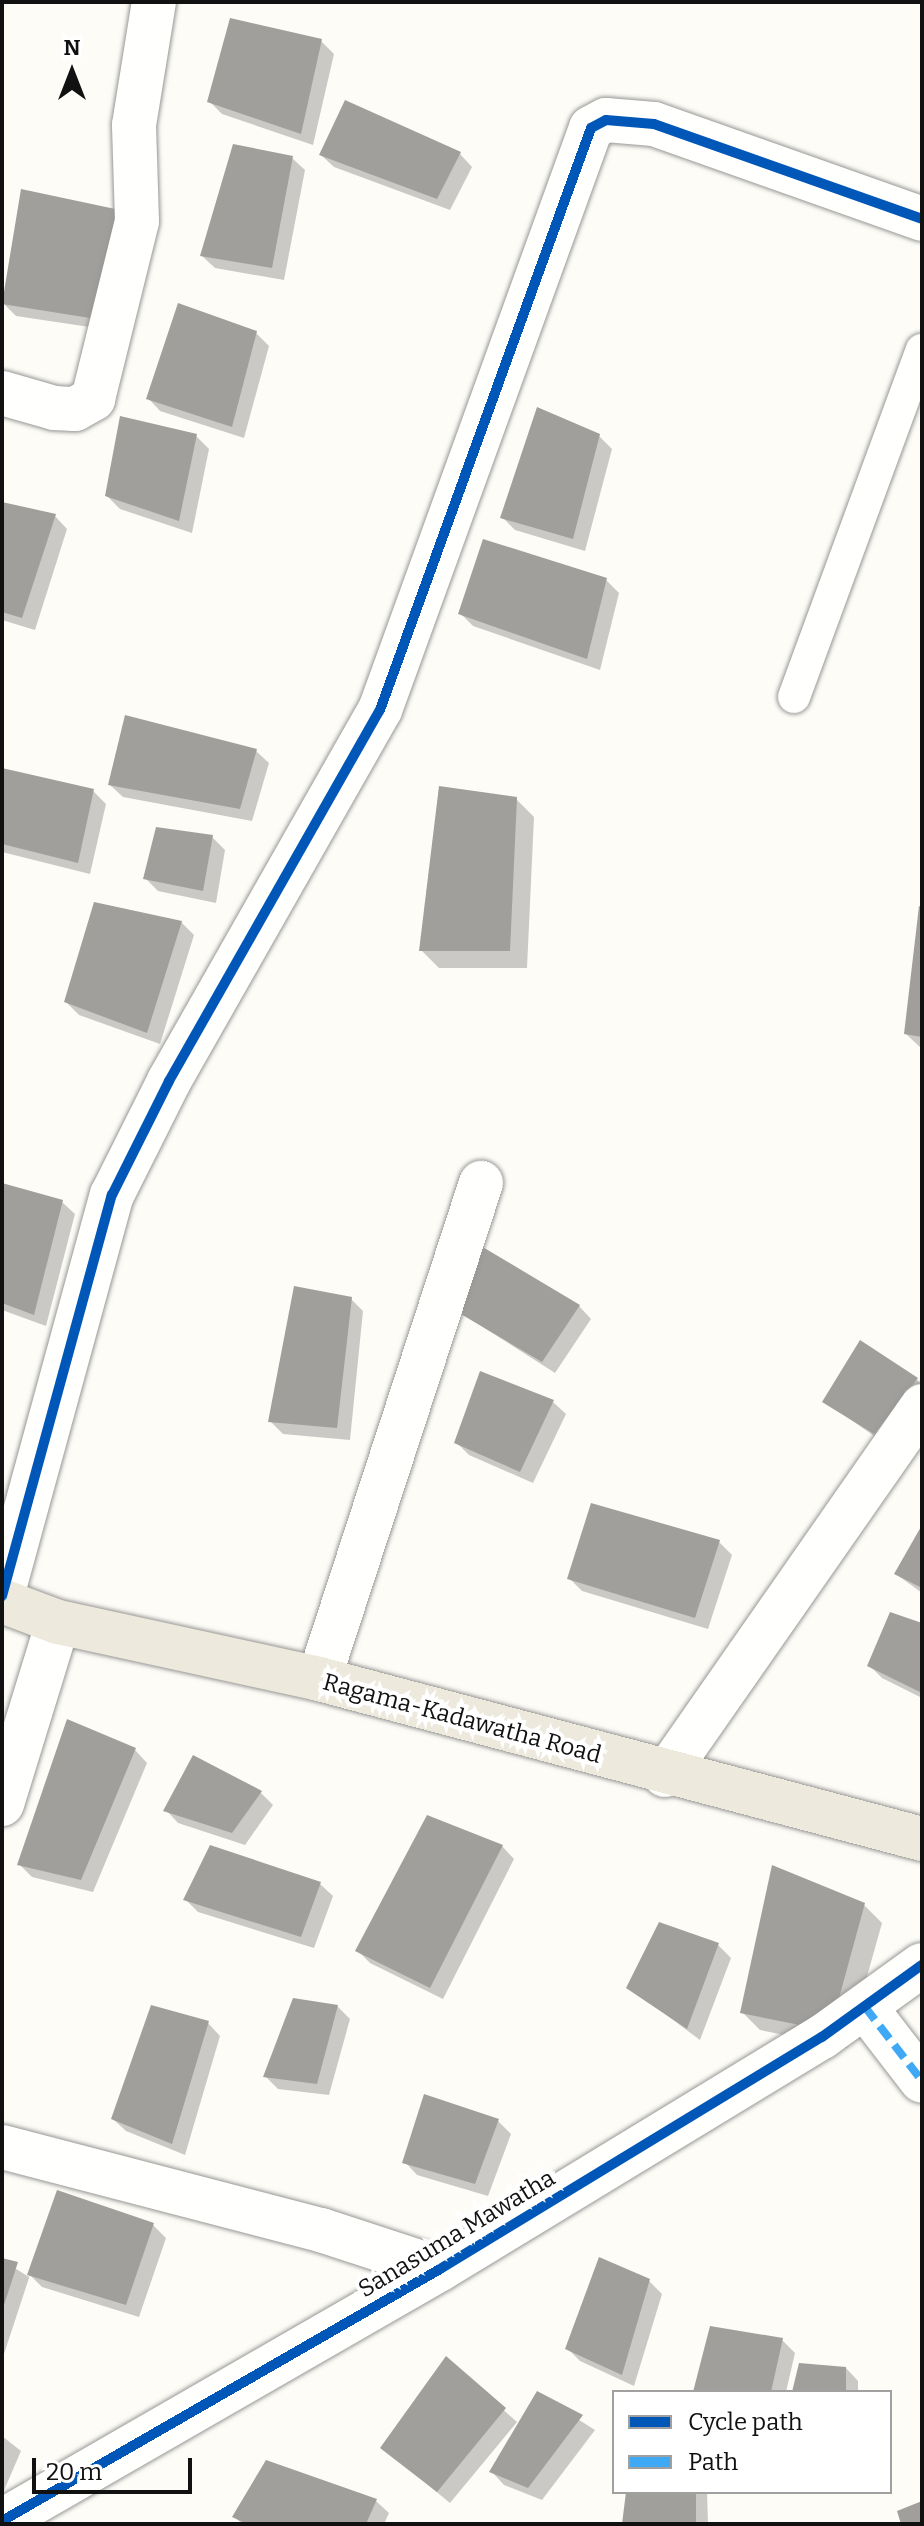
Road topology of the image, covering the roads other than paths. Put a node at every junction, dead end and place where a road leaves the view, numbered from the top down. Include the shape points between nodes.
1 (154, 2) edge
2 (922, 219) edge
3 (922, 350) edge
4 (2, 393) edge
5 (794, 697) dead end
6 (481, 1183) dead end
7 (922, 1406) edge
8 (2, 1599) edge
9 (58, 1622) junction
10 (319, 1679) junction
11 (665, 1775) junction
12 (2, 1804) edge
13 (922, 1839) edge
14 (922, 1965) edge
15 (865, 2007) junction
16 (922, 2081) edge
17 (2, 2147) edge
18 (440, 2269) junction
19 (2, 2521) edge

1 - 4 street via 134,125 137,221 93,399 75,409 54,408
2 - 8 street via 654,124 606,120 591,128 380,710 169,1081 112,1195
3 - 5 lane
6 - 10 street
7 - 11 street
8 - 9 main road, Ragama-Kadawatha Road
9 - 10 main road, Ragama-Kadawatha Road
9 - 12 street
10 - 11 main road, Ragama-Kadawatha Road
11 - 13 main road, Ragama-Kadawatha Road
14 - 15 street, Sanasuma Mawatha
15 - 16 street
15 - 18 street, Sanasuma Mawatha
17 - 18 street, Sanasuma Mawatha via 321,2230
18 - 19 street, Sanasuma Mawatha

